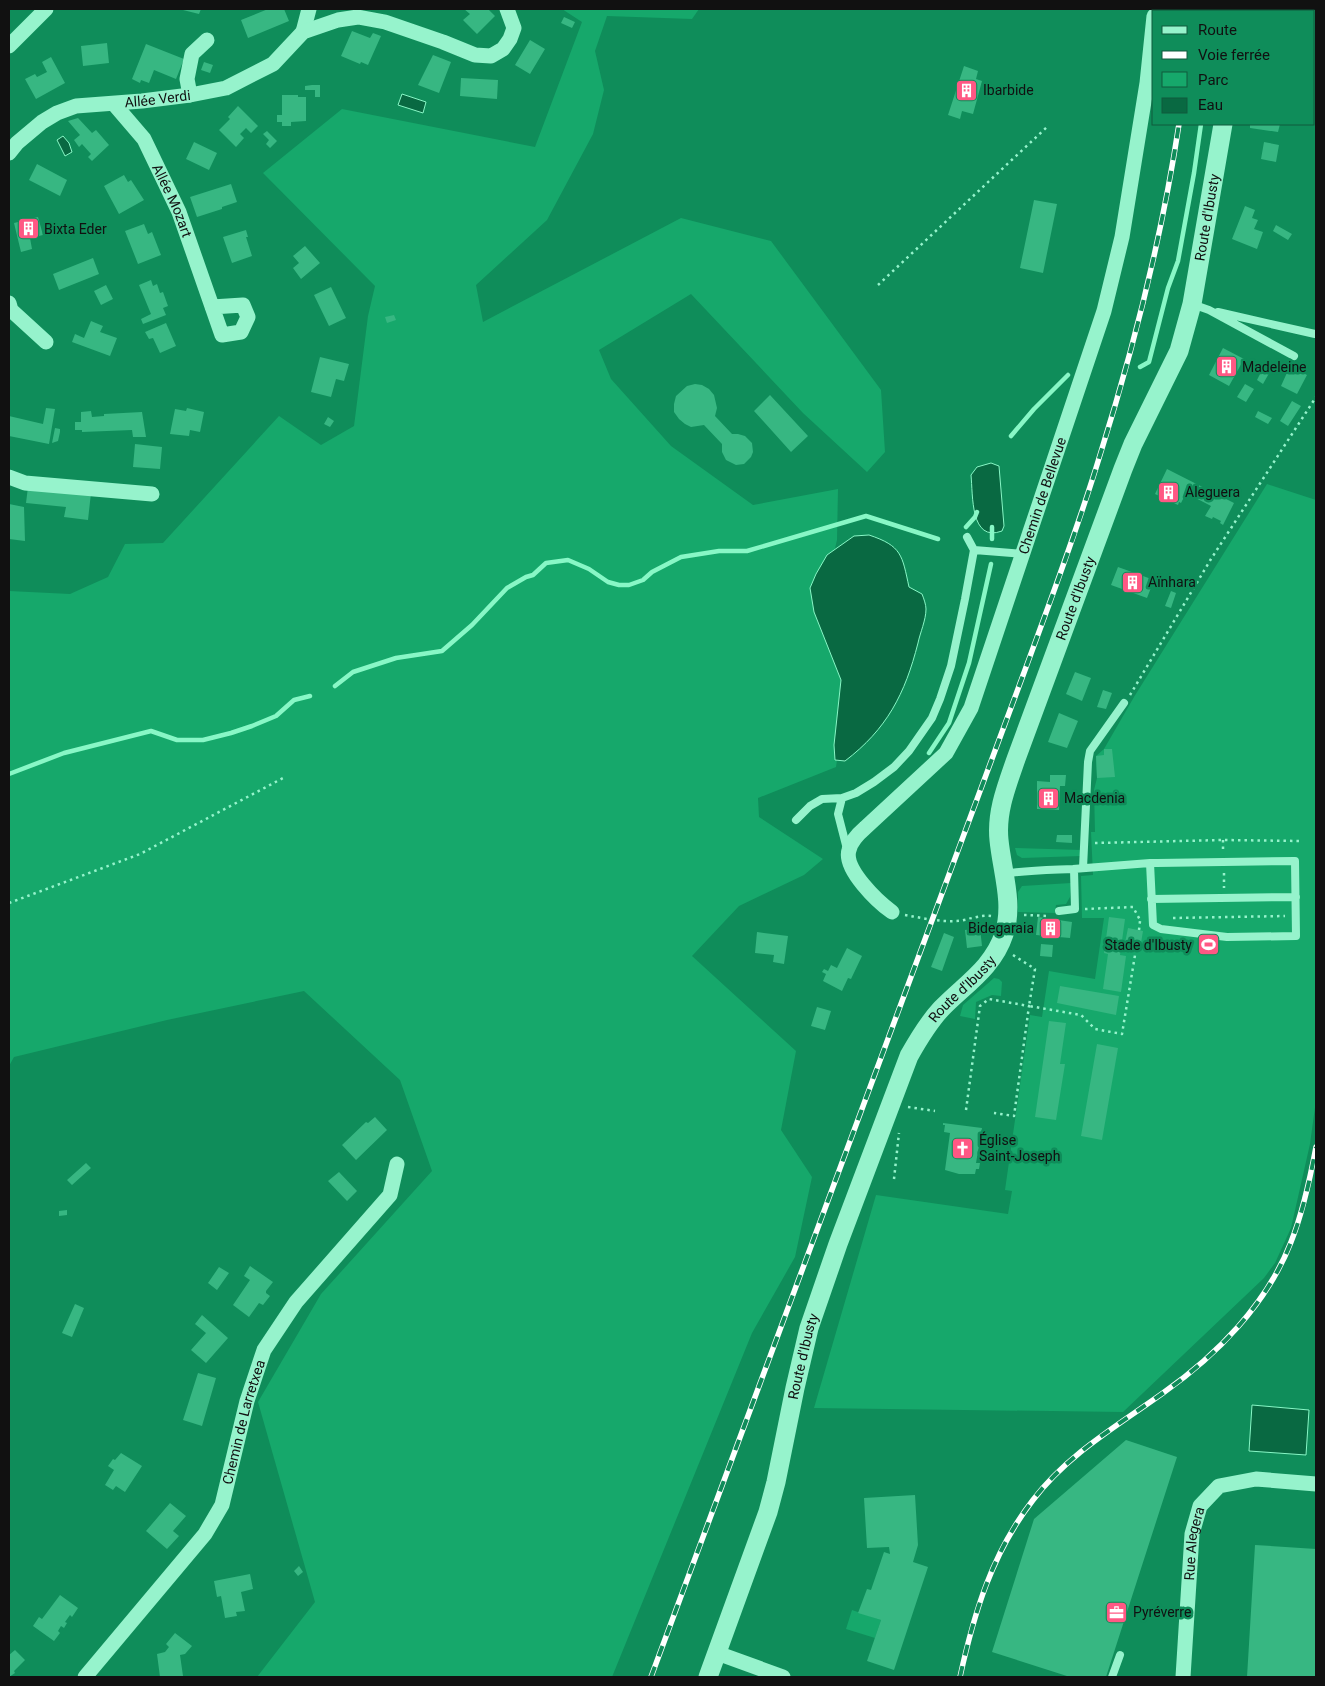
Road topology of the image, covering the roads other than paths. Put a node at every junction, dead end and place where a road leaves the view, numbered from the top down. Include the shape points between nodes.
1 (46, 9) edge
2 (308, 9) edge
3 (507, 9) edge
4 (303, 32) junction
5 (1152, 35) edge
6 (207, 40) dead end
7 (9, 46) edge
8 (190, 95) junction
9 (114, 104) junction
10 (1224, 125) edge
11 (9, 153) edge
12 (9, 303) edge
13 (212, 307) dead end
14 (1201, 307) junction
15 (1315, 334) dead end
16 (46, 342) dead end
17 (1294, 356) dead end
18 (9, 477) edge
19 (152, 494) dead end
20 (967, 537) dead end
21 (974, 550) junction
22 (1023, 554) junction
23 (1124, 703) road end
24 (842, 798) junction
25 (796, 820) dead end
26 (848, 851) junction
27 (1150, 863) junction
28 (1074, 868) junction
29 (1083, 868) junction
30 (1004, 874) junction
31 (1296, 897) junction
32 (1151, 899) junction
33 (892, 912) road end
34 (1059, 912) road end
35 (397, 1164) dead end
36 (1316, 1484) edge
37 (717, 1653) junction
38 (1120, 1655) dead end
39 (85, 1677) edge
40 (708, 1677) edge
41 (783, 1677) edge
42 (1112, 1677) edge
43 (1183, 1677) edge

1 - 7 street
2 - 4 street, Allée Verdi
3 - 4 street, Allée Verdi via 514,28 512,34 503,49 491,56 474,55 385,22 358,17
4 - 8 street, Allée Verdi via 274,64 226,88
5 - 22 street, Chemin de Bellevue via 1122,237 1104,311
6 - 8 street via 192,54 187,79
8 - 9 street, Allée Verdi
9 - 11 street, Allée Verdi via 76,106 56,113
9 - 13 street, Allée Mozart via 144,139 179,212
10 - 14 street, Route d'Ibusty
12 - 16 street via 11,310
14 - 15 lane
14 - 17 lane
14 - 30 street, Route d'Ibusty via 1123,469 1010,776 999,819
18 - 19 street via 25,483
20 - 21 lane
21 - 22 lane
21 - 24 lane via 951,666 932,718 922,735 894,767 856,793
22 - 26 street, Chemin de Bellevue via 971,708 946,753 865,828
23 - 29 lane via 1090,751
24 - 25 lane via 822,799
24 - 26 lane via 838,814
26 - 33 street via 854,872 879,903
27 - 29 lane
27 - 31 lane via 1295,861
27 - 32 lane
28 - 29 lane
28 - 30 lane
28 - 34 lane via 1075,909
30 - 37 street, Route d'Ibusty via 1013,918 993,958 940,1010 909,1056 844,1228 809,1328 768,1512
31 - 32 lane
31 - 32 lane via 1296,936 1237,937 1153,926
35 - 39 street, Chemin de Larretxea via 390,1195 296,1302 264,1350 247,1401 222,1505 205,1534
36 - 43 street, Rue Alegera via 1256,1478 1218,1486 1200,1506 1192,1534
37 - 40 street, Route d'Ibusty
37 - 41 street
38 - 42 lane

